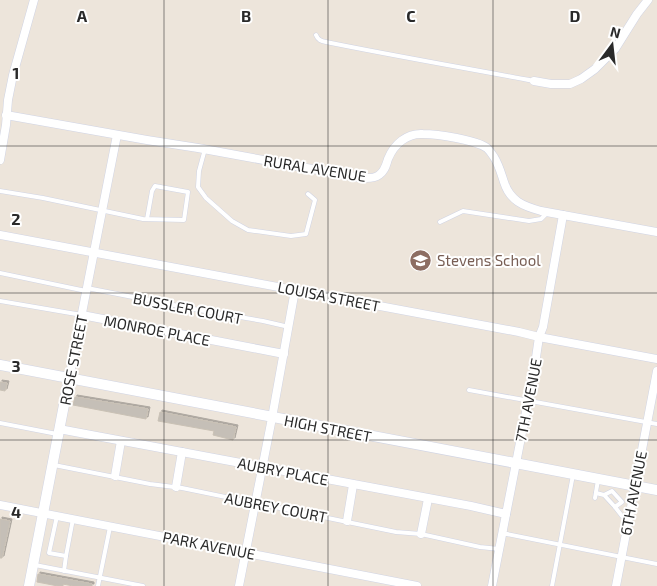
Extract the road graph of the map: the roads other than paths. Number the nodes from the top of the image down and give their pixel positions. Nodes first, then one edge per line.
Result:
1 (34, 0) edge
2 (648, 0) edge
3 (316, 35) dead end
4 (534, 81) joint
5 (6, 115) junction
6 (117, 135) junction
7 (205, 149) junction
8 (0, 160) edge
9 (0, 191) edge
10 (308, 194) dead end
11 (102, 211) junction
12 (548, 212) junction
13 (563, 215) junction
14 (147, 219) junction
15 (440, 222) dead end
16 (657, 232) edge
17 (0, 235) edge
18 (94, 252) junction
19 (0, 273) edge
20 (86, 290) junction
21 (295, 290) junction
22 (0, 301) edge
23 (82, 316) junction
24 (289, 327) junction
25 (539, 337) junction
26 (284, 354) junction
27 (657, 359) edge
28 (0, 365) edge
29 (657, 371) edge
30 (69, 379) junction
31 (469, 390) dead end
32 (528, 401) junction
33 (272, 418) junction
34 (647, 423) junction
35 (657, 424) edge
36 (0, 425) edge
37 (59, 431) junction
38 (121, 441) junction
39 (182, 452) junction
40 (516, 463) junction
41 (52, 465) junction
42 (262, 467) junction
43 (573, 475) junction
44 (115, 476) junction
45 (598, 479) junction
46 (618, 483) junction
47 (353, 484) junction
48 (634, 486) junction
49 (176, 487) junction
50 (657, 490) edge
51 (614, 494) junction
52 (604, 495) junction
53 (428, 498) junction
54 (622, 502) junction
55 (631, 503) junction
56 (255, 504) junction
57 (0, 505) edge
58 (615, 507) junction
59 (43, 513) junction
60 (506, 514) junction
61 (56, 516) junction
62 (629, 516) junction
63 (73, 519) junction
64 (347, 519) junction
65 (110, 526) junction
66 (40, 527) junction
67 (54, 529) junction
68 (502, 533) junction
69 (421, 534) junction
70 (37, 542) junction
71 (51, 544) junction
72 (560, 545) junction
73 (499, 549) junction
74 (245, 552) junction
75 (66, 556) junction
76 (621, 557) junction
77 (33, 564) junction
78 (657, 564) edge
79 (64, 570) junction
80 (99, 578) junction
81 (29, 586) edge
82 (98, 586) edge
83 (143, 586) edge
84 (239, 586) edge
85 (417, 586) edge
86 (492, 586) edge
87 (552, 586) edge
88 (616, 586) edge

1 - 5 street
2 - 4 street
3 - 4 lane
5 - 6 street, RURAL AVENUE
5 - 8 street
6 - 7 street, RURAL AVENUE
6 - 11 street, ROSE STREET
7 - 10 lane
7 - 12 street, RURAL AVENUE
9 - 11 lane
11 - 14 lane
11 - 18 street, ROSE STREET
12 - 13 street, RURAL AVENUE
12 - 15 lane
13 - 16 street, RURAL AVENUE
13 - 25 street, 7TH AVENUE
14 - 14 lane
17 - 18 street, LOUISA STREET
18 - 20 street, ROSE STREET
18 - 21 street, LOUISA STREET
19 - 20 lane, BUSSLER COURT
20 - 23 street, ROSE STREET
20 - 24 lane, BUSSLER COURT
21 - 24 street
21 - 25 street, LOUISA STREET
22 - 23 lane, MONROE PLACE
23 - 26 street, MONROE PLACE
23 - 30 street, ROSE STREET
24 - 26 street
25 - 27 street, LOUISA STREET
25 - 32 street, 7TH AVENUE
26 - 33 street
28 - 30 main road, HIGH STREET
29 - 34 street, 6TH AVENUE
30 - 33 main road, HIGH STREET
30 - 37 main road, ROSE STREET
31 - 32 lane
32 - 34 lane
32 - 40 street, 7TH AVENUE
33 - 40 main road, HIGH STREET
33 - 42 street
34 - 35 lane
34 - 48 street, 6TH AVENUE
36 - 37 lane, AUBRY PLACE
37 - 38 street, AUBRY PLACE
37 - 41 main road, ROSE STREET
38 - 39 street, AUBRY PLACE
38 - 44 street
39 - 42 street, AUBRY PLACE
39 - 49 street
40 - 43 main road, HIGH STREET
40 - 60 street, 7TH AVENUE
41 - 44 lane, AUBREY COURT
41 - 59 main road, ROSE STREET
42 - 47 street, AUBRY PLACE
42 - 56 street
43 - 45 main road, HIGH STREET
43 - 72 lane
44 - 49 lane, AUBREY COURT
45 - 46 main road, HIGH STREET
45 - 52 lane
46 - 48 main road, HIGH STREET
46 - 51 lane
47 - 53 street, AUBRY PLACE
47 - 64 street
48 - 50 main road, HIGH STREET
48 - 55 street, 6TH AVENUE
49 - 56 lane, AUBREY COURT
51 - 52 lane
51 - 54 lane
52 - 58 lane
53 - 60 street, AUBRY PLACE
53 - 69 street
54 - 55 lane
54 - 58 lane
55 - 62 street, 6TH AVENUE
56 - 64 lane, AUBREY COURT
56 - 74 street
57 - 59 street, PARK AVENUE
58 - 62 lane
59 - 61 street, PARK AVENUE
59 - 66 main road, ROSE STREET
60 - 68 street, 7TH AVENUE
61 - 63 street, PARK AVENUE
61 - 67 lane
62 - 76 street, 6TH AVENUE
63 - 65 street, PARK AVENUE
63 - 75 lane
64 - 69 lane, AUBREY COURT
65 - 74 street, PARK AVENUE
65 - 80 lane
66 - 67 lane
66 - 70 main road, ROSE STREET
67 - 71 lane
68 - 72 lane
68 - 73 street, 7TH AVENUE
69 - 73 lane, AUBREY COURT
70 - 71 lane
70 - 77 main road, ROSE STREET
71 - 75 lane
72 - 76 lane
72 - 87 lane
73 - 86 street, 7TH AVENUE
74 - 84 street
74 - 85 street, PARK AVENUE
75 - 79 lane
76 - 78 lane
76 - 88 street, 6TH AVENUE
77 - 79 lane
77 - 81 main road, ROSE STREET
79 - 80 lane
80 - 82 lane
80 - 83 lane

